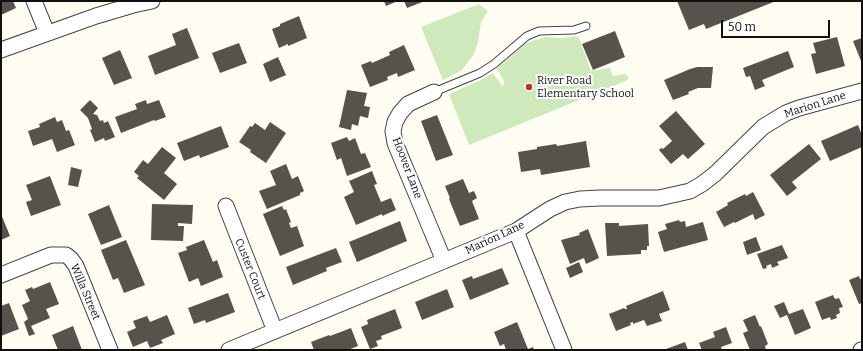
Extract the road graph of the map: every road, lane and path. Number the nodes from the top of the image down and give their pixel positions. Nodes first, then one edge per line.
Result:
1 (34, 1) edge
2 (152, 1) edge
3 (586, 26) dead end
4 (47, 33) junction
5 (1, 50) edge
6 (862, 91) edge
7 (434, 92) joint
8 (226, 206) dead end
9 (516, 231) junction
10 (444, 261) junction
11 (1, 275) edge
12 (275, 331) junction
13 (110, 350) edge
14 (228, 350) edge
15 (564, 350) edge

1 - 4 street
2 - 4 street
3 - 7 lane
4 - 5 street
6 - 9 street, Marion Lane
7 - 10 street, Hoover Lane
8 - 12 street, Custer Court
9 - 10 street, Marion Lane
9 - 15 street
10 - 12 street, Marion Lane
11 - 13 street, Willa Street
12 - 14 street, Marion Lane

